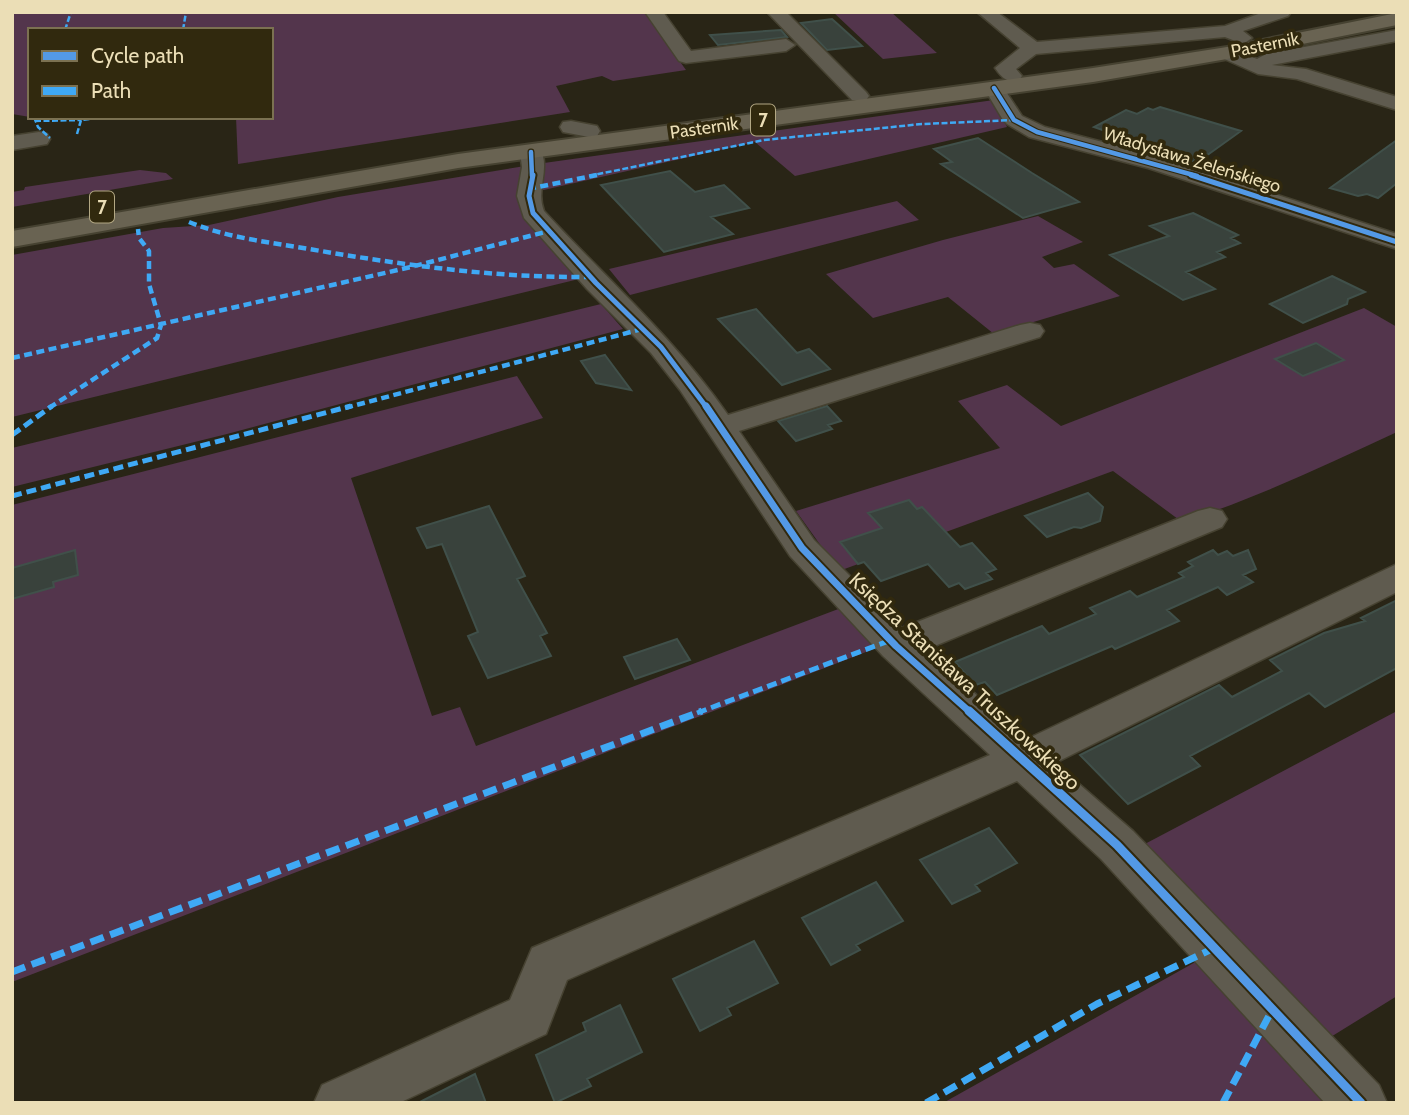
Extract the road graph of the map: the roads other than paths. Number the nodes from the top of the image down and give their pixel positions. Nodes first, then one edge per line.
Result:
1 (654, 12) edge
2 (776, 12) edge
3 (986, 12) edge
4 (1282, 12) edge
5 (1367, 12) edge
6 (1397, 19) edge
7 (1338, 31) junction
8 (1397, 35) edge
9 (1232, 41) junction
10 (1359, 43) junction
11 (786, 45) dead end
12 (1032, 48) junction
13 (1278, 59) junction
14 (1251, 62) junction
15 (1299, 73) junction
16 (1003, 82) junction
17 (859, 96) junction
18 (1397, 104) edge
19 (39, 139) dead end
20 (12, 143) edge
21 (531, 152) junction
22 (12, 223) edge
23 (12, 239) edge
24 (1397, 242) edge
25 (1030, 331) dead end
26 (721, 427) junction
27 (1210, 519) dead end
28 (1397, 577) edge
29 (896, 646) junction
30 (1022, 760) junction
31 (340, 1103) edge
32 (1361, 1103) edge

1 - 11 street
2 - 17 street
3 - 12 street
4 - 9 street
5 - 9 main road, Pasternik / 7
6 - 7 main road, Pasternik / 7
7 - 9 main road, Pasternik / 7
7 - 10 street
8 - 10 street
9 - 12 street
9 - 14 street
9 - 16 main road, Pasternik / 7
10 - 13 street
12 - 16 street
13 - 14 street
13 - 15 street
14 - 15 street
15 - 18 street
16 - 17 main road, Pasternik / 7
16 - 21 main road, Pasternik / 7
16 - 24 street, Władysława Żeleńskiego
17 - 22 main road, Pasternik / 7
19 - 20 street
21 - 23 main road, Pasternik / 7
21 - 26 street, Księdza Stanisława Truszkowskiego
25 - 26 street
26 - 29 street, Księdza Stanisława Truszkowskiego
27 - 29 street
28 - 30 street
29 - 30 street, Księdza Stanisława Truszkowskiego
30 - 31 street
30 - 32 street, Księdza Stanisława Truszkowskiego

